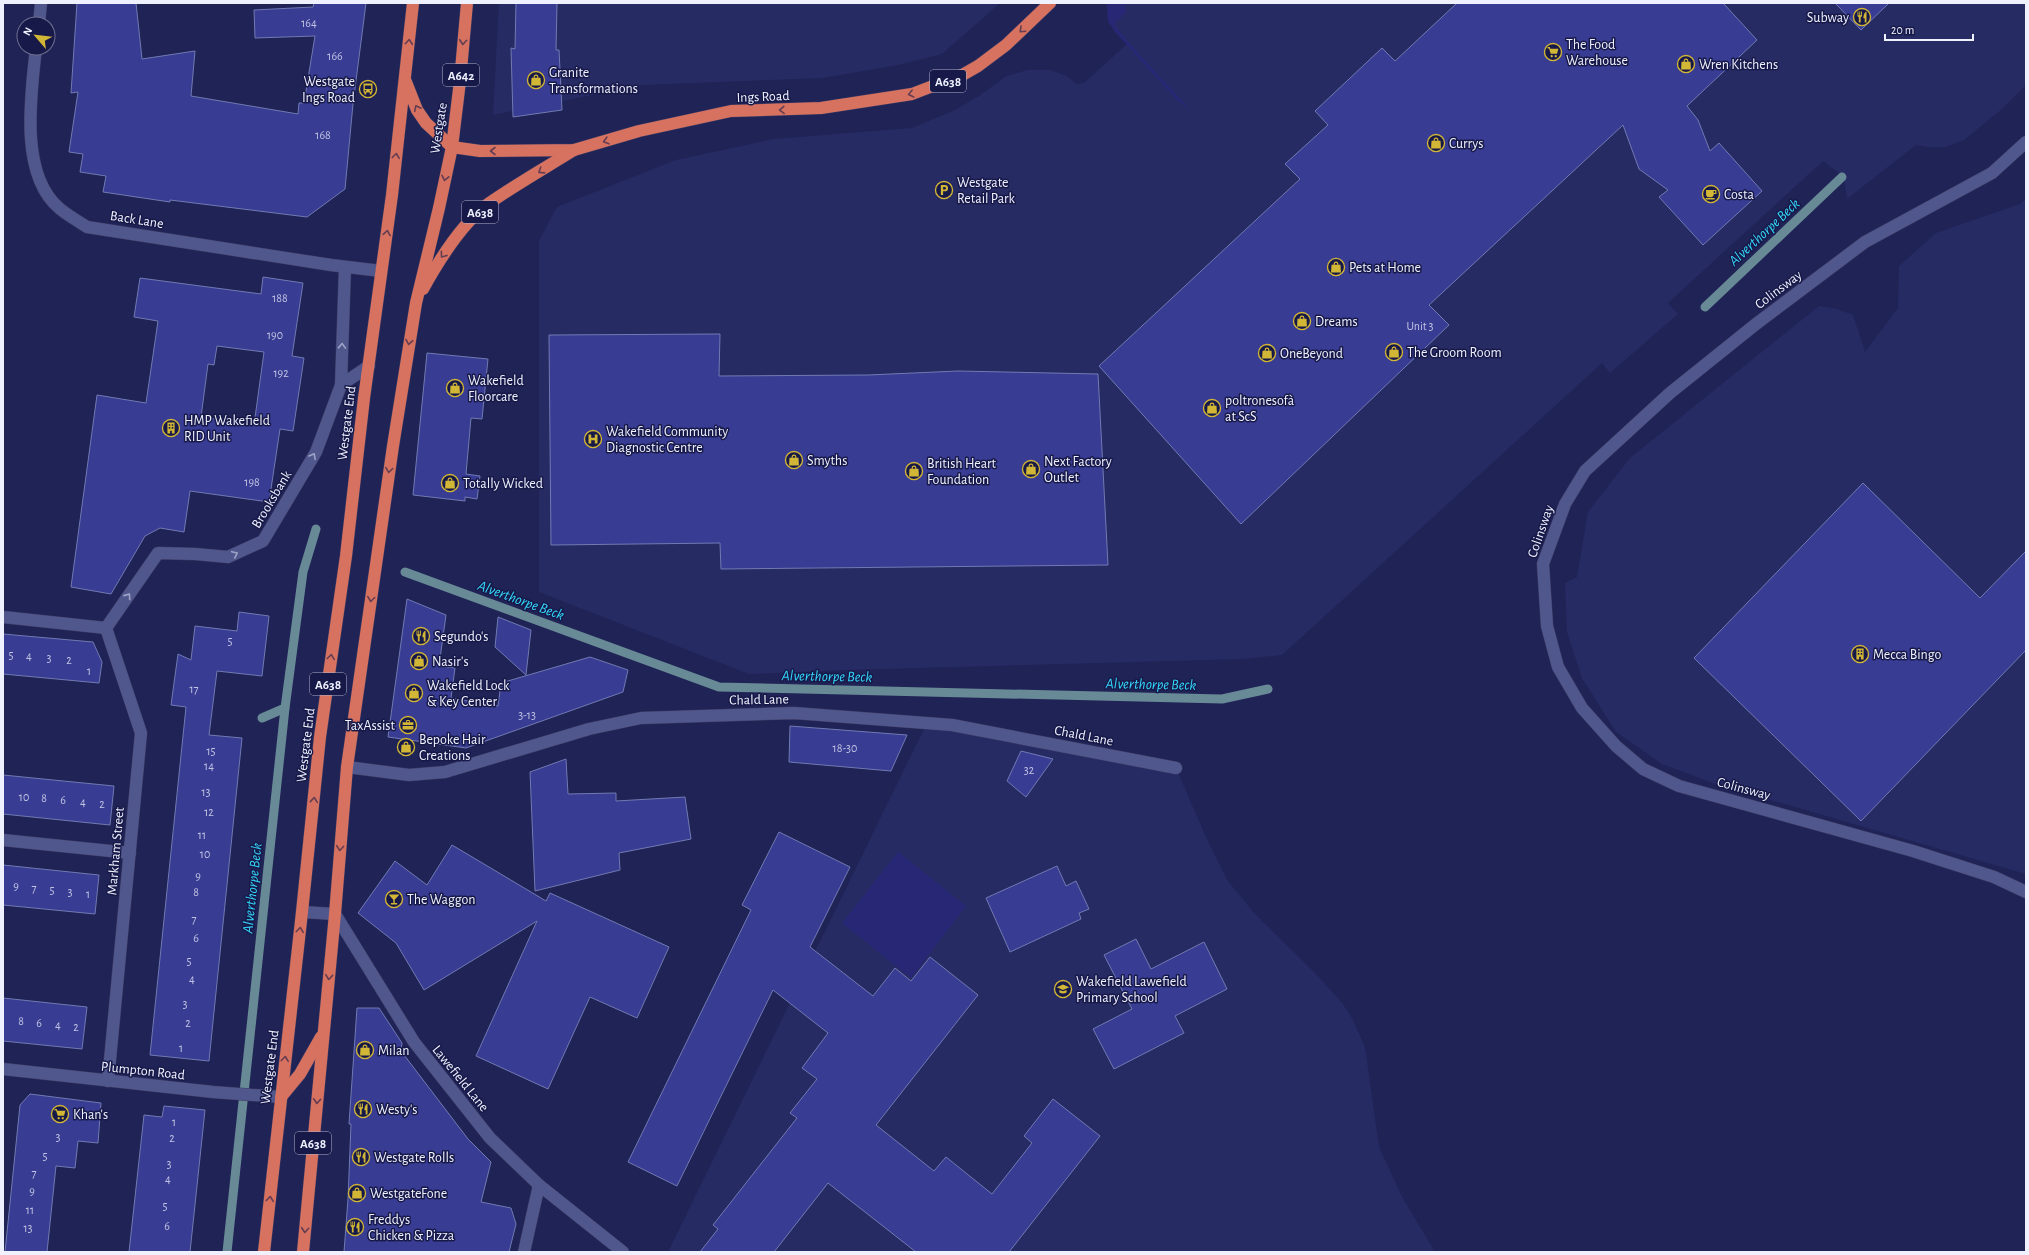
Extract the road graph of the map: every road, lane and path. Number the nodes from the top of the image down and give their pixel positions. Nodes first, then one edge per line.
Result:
1 (41, 3) edge
2 (413, 3) edge
3 (467, 3) edge
4 (1050, 3) edge
5 (40, 16) edge
6 (35, 56) edge
7 (406, 80) junction
8 (2026, 142) edge
9 (452, 147) junction
10 (574, 150) junction
11 (345, 267) junction
12 (381, 271) junction
13 (416, 303) junction
14 (368, 366) junction
15 (341, 385) junction
16 (3, 617) edge
17 (106, 628) junction
18 (347, 767) junction
19 (1176, 768) dead end
20 (3, 840) edge
21 (130, 853) junction
22 (2026, 892) edge
23 (302, 912) junction
24 (335, 914) junction
25 (323, 1034) junction
26 (3, 1070) edge
27 (108, 1081) junction
28 (276, 1097) junction
29 (539, 1185) junction
30 (264, 1252) edge
31 (303, 1252) edge
32 (524, 1252) edge
33 (623, 1252) edge

1 - 5 street
7 -> 2 highway, A638
3 -> 9 highway, Westgate / A642
4 -> 10 highway, Ings Road / A638
6 - 11 street, Back Lane
9 -> 7 highway, A638
12 -> 7 highway, Westgate End / A638
8 - 22 street, Colinsway
10 -> 9 highway, Ings Road / A638
9 -> 13 highway, Westgate / A642
10 -> 13 highway, A638
11 - 12 street, Back Lane
15 -> 11 street, Westgate End
12 - 14 highway, Westgate End / A638
13 -> 18 highway, A638
14 - 15 street
23 -> 14 highway, Westgate End / A638
17 -> 15 street, Brooksbank
16 - 17 street
17 - 21 street, Markham Street
18 - 19 street, Chald Lane
18 -> 24 highway, A638
20 - 21 street
21 - 27 street, Markham Street
23 - 24 street
28 -> 23 highway, Westgate End / A638
24 -> 25 highway, A638
24 - 29 street, Lawefield Lane
25 - 28 highway, A638
25 -> 31 highway, A638
26 - 27 street, Plumpton Road
27 - 28 street, Plumpton Road
30 -> 28 highway, Westgate End / A638
29 - 32 street
29 - 33 street, Lawefield Lane

